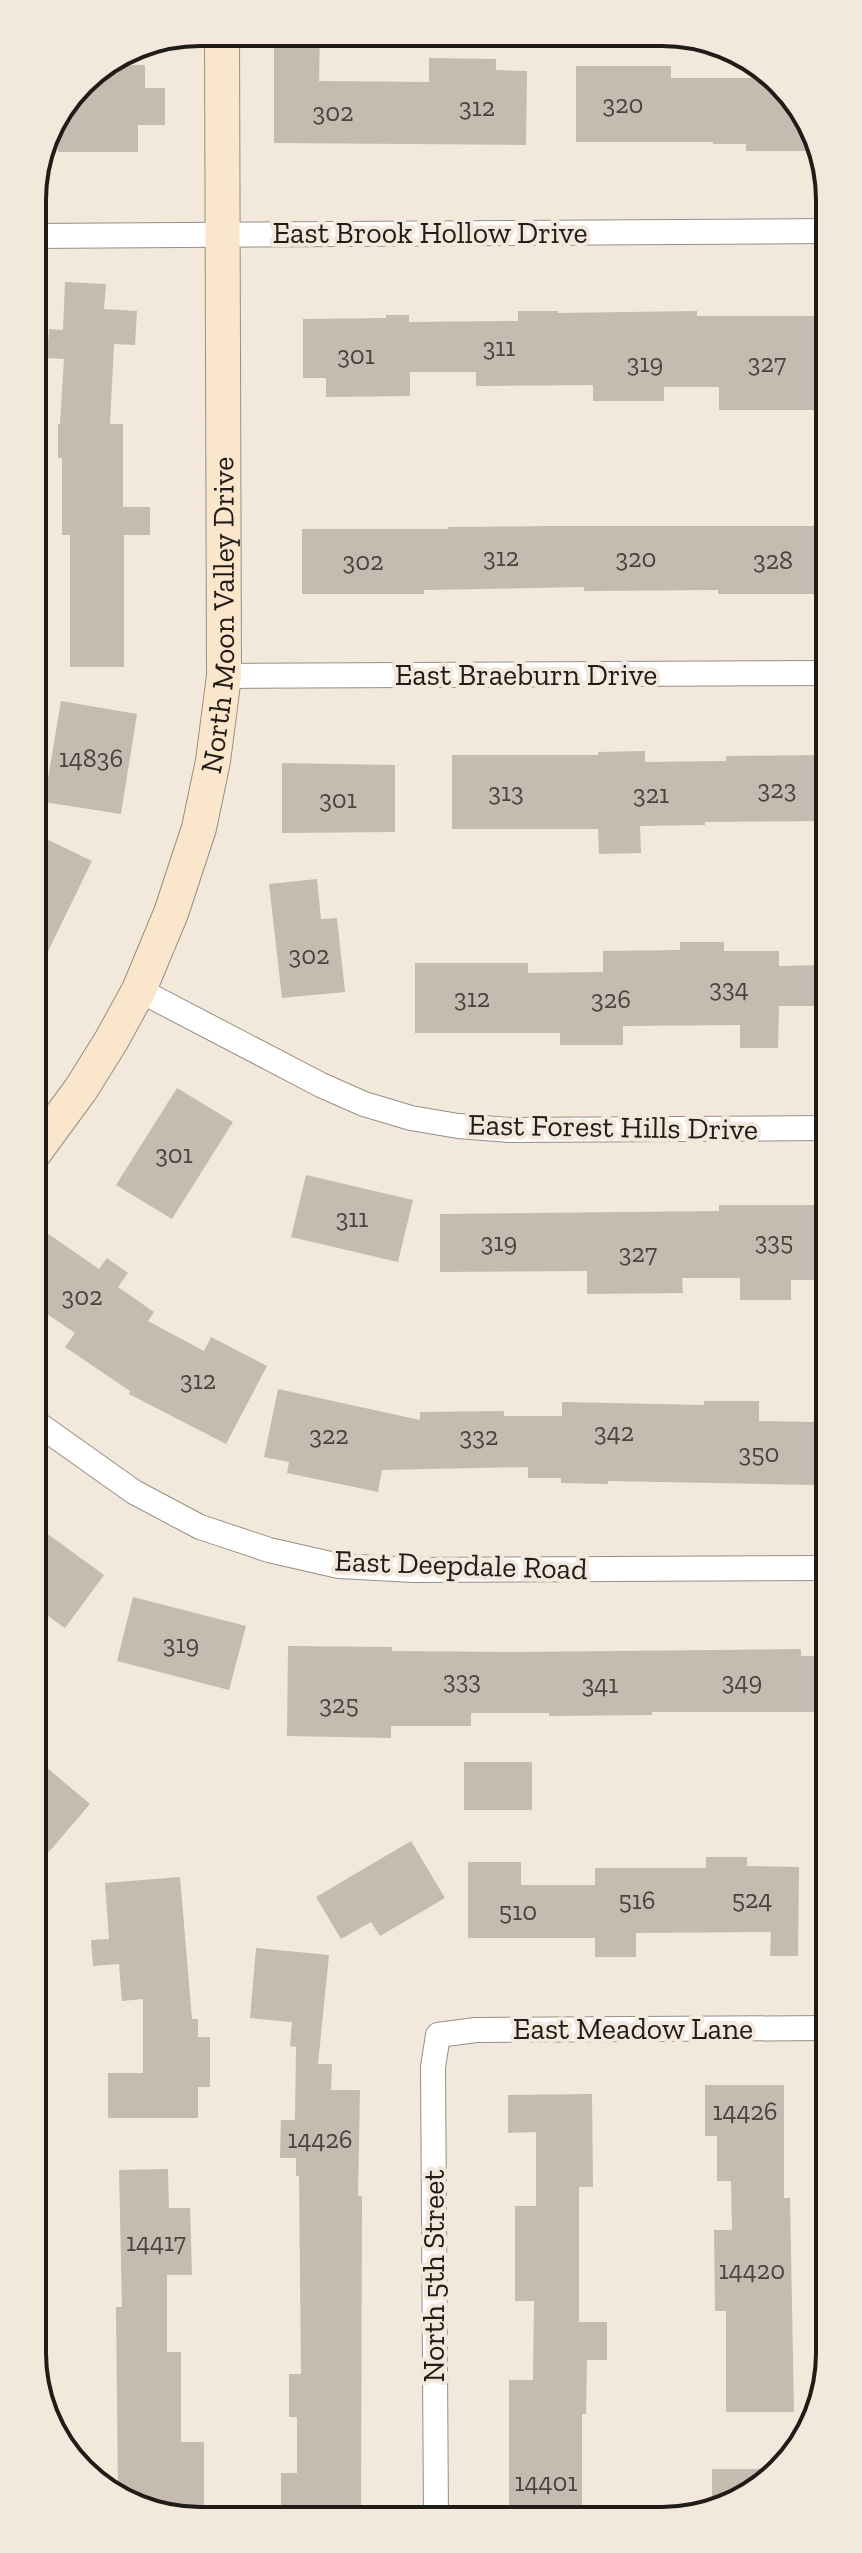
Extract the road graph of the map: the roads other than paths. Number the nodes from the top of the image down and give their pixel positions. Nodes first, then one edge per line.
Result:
1 (222, 46) edge
2 (816, 231) edge
3 (224, 235) junction
4 (46, 236) edge
5 (816, 673) edge
6 (224, 676) junction
7 (139, 990) junction
8 (816, 1128) edge
9 (46, 1137) edge
10 (46, 1430) edge
11 (816, 1568) edge
12 (816, 2028) edge
13 (438, 2035) joint
14 (436, 2507) edge

1 - 3 street, North Moon Valley Drive
2 - 3 street, East Brook Hollow Drive
3 - 4 street, East Brook Hollow Drive
3 - 6 street, North Moon Valley Drive
5 - 6 street, East Braeburn Drive
6 - 7 street, North Moon Valley Drive
7 - 8 street, East Forest Hills Drive
7 - 9 street, North Moon Valley Drive
10 - 11 street, East Deepdale Road
12 - 13 street, East Meadow Lane
13 - 14 street, North 5th Street

